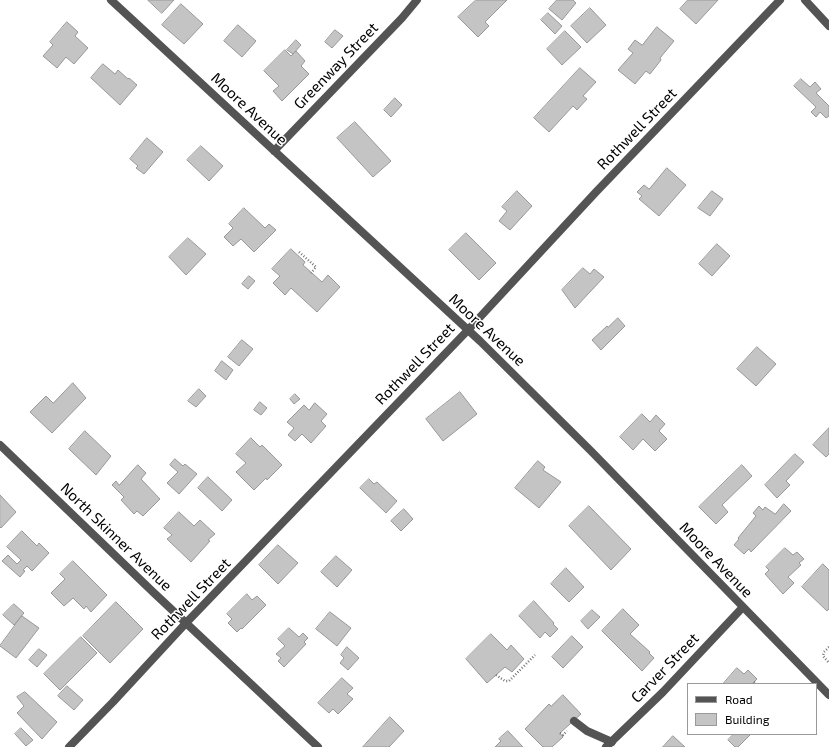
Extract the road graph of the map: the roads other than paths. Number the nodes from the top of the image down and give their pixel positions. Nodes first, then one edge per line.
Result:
1 (111, 0) edge
2 (417, 0) edge
3 (780, 0) edge
4 (804, 0) edge
5 (829, 26) edge
6 (274, 151) junction
7 (468, 330) junction
8 (0, 445) edge
9 (743, 607) junction
10 (186, 623) junction
11 (829, 695) edge
12 (574, 720) dead end
13 (609, 744) edge
14 (69, 747) edge
15 (318, 747) edge

1 - 6 street, Moore Avenue
2 - 6 street, Greenway Street
3 - 7 street, Rothwell Street
4 - 5 street
6 - 7 street, Moore Avenue
7 - 9 street, Moore Avenue
7 - 10 street, Rothwell Street
8 - 10 street, North Skinner Avenue
9 - 11 street, Moore Avenue
9 - 13 street, Carver Street
10 - 14 street, Rothwell Street
10 - 15 street, North Skinner Avenue
12 - 13 street

